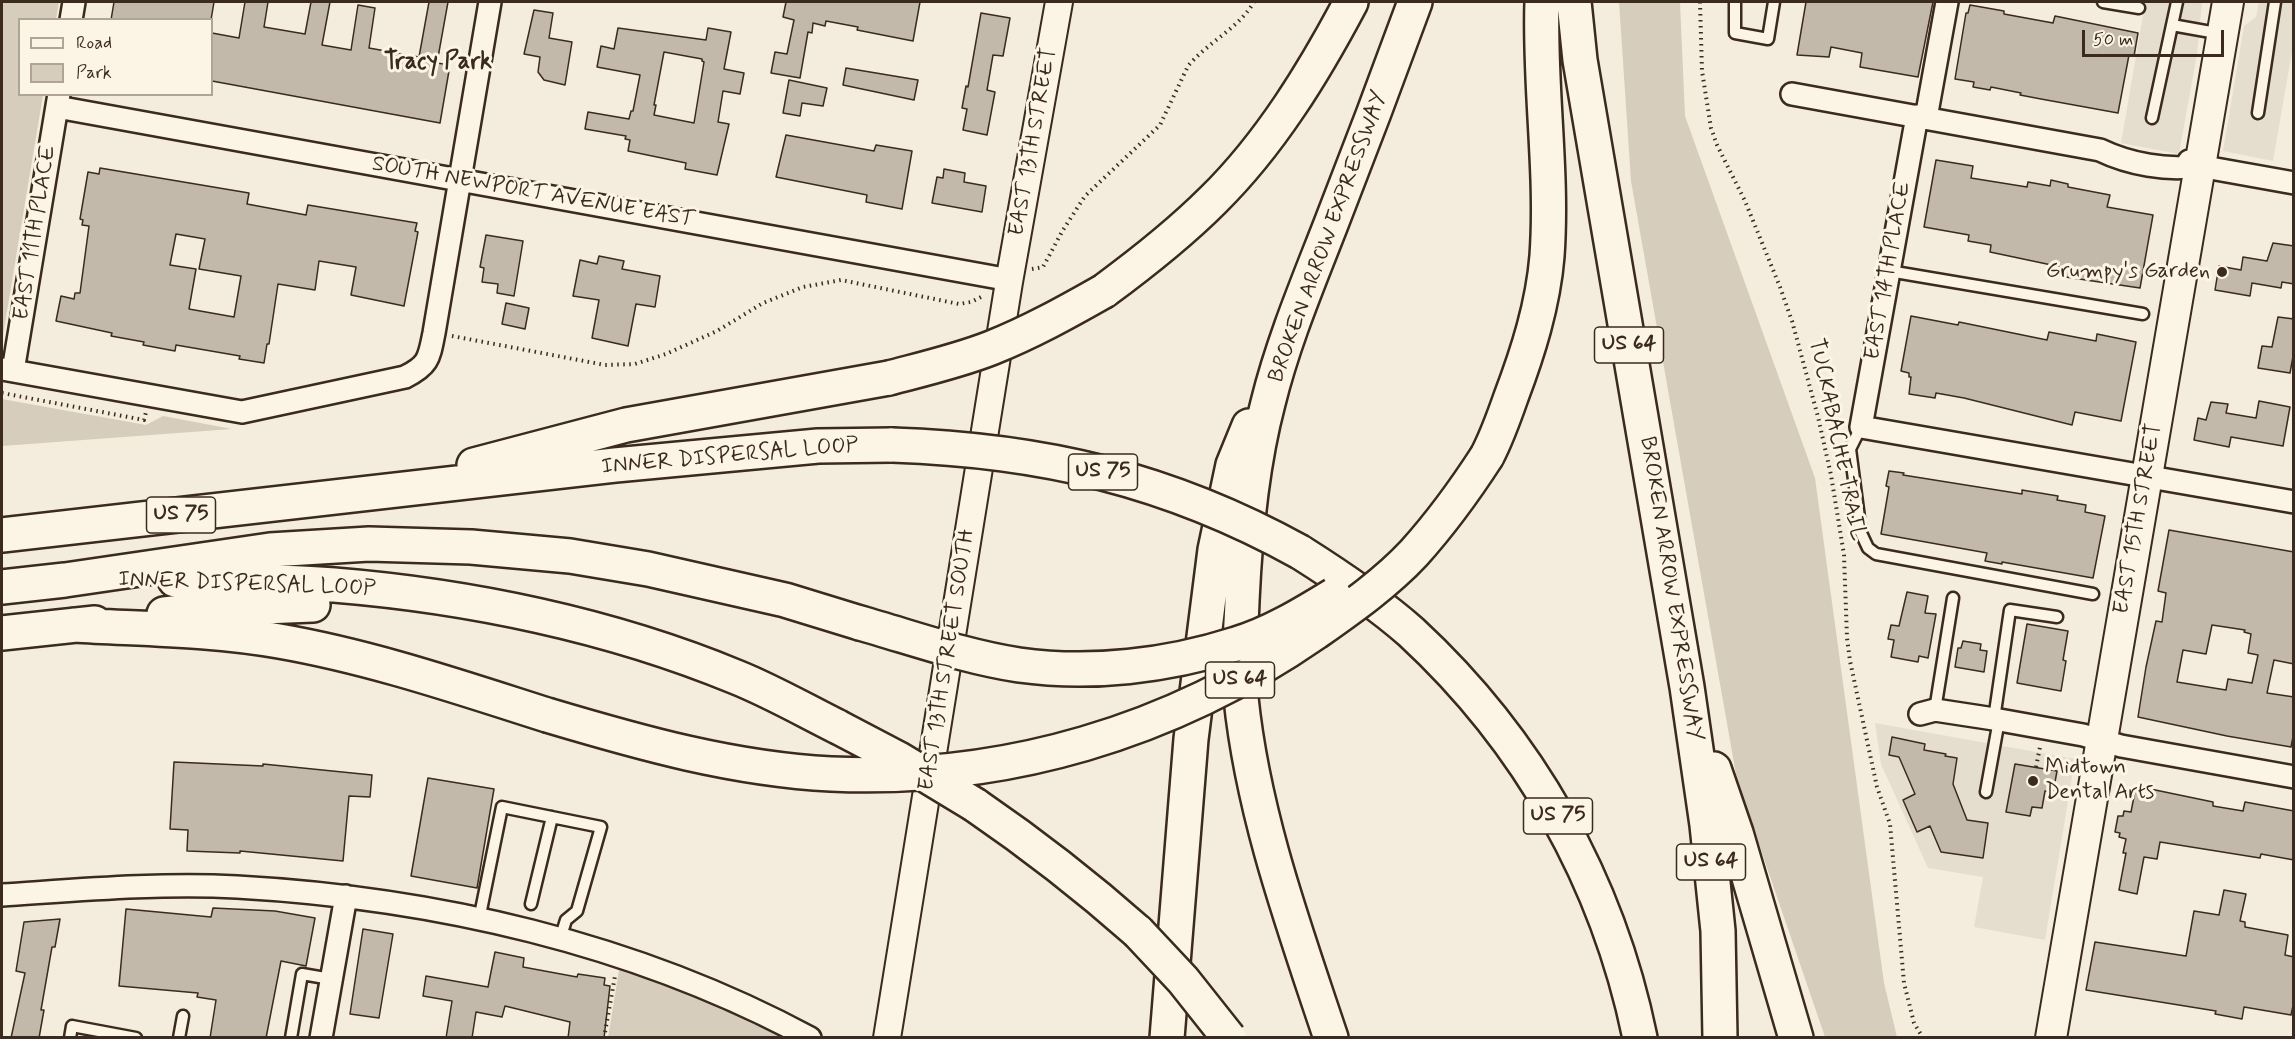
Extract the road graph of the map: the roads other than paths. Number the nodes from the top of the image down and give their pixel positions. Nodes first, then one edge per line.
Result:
1 (74, 2) edge
2 (490, 2) edge
3 (1059, 2) edge
4 (1350, 2) edge
5 (1415, 2) edge
6 (1542, 2) edge
7 (1574, 2) edge
8 (1735, 2) edge
9 (1774, 2) edge
10 (1947, 2) edge
11 (2103, 2) edge
12 (2177, 2) edge
13 (2228, 2) edge
14 (2275, 2) edge
15 (2139, 8) dead end
16 (71, 18) edge
17 (2172, 25) junction
18 (2223, 34) junction
19 (1792, 94) dead end
20 (58, 101) edge
21 (2258, 113) dead end
22 (1921, 117) junction
23 (2152, 118) dead end
24 (2199, 166) junction
25 (460, 180) junction
26 (2294, 183) edge
27 (1889, 271) junction
28 (1010, 281) junction
29 (2144, 314) dead end
30 (1295, 316) junction
31 (7, 370) edge
32 (1861, 426) junction
33 (1481, 453) junction
34 (2147, 475) junction
35 (360, 495) junction
36 (2294, 502) edge
37 (2, 535) edge
38 (65, 580) junction
39 (2, 586) edge
40 (2093, 594) dead end
41 (1953, 598) dead end
42 (480, 606) junction
43 (2057, 617) dead end
44 (74, 625) junction
45 (2, 633) edge
46 (1687, 687) junction
47 (1927, 712) joint
48 (1996, 719) junction
49 (2101, 740) junction
50 (2294, 777) edge
51 (1986, 792) dead end
52 (552, 817) junction
53 (2, 895) edge
54 (346, 896) junction
55 (531, 904) dead end
56 (479, 920) junction
57 (560, 939) junction
58 (331, 979) junction
59 (183, 1016) dead end
60 (70, 1038) edge
61 (136, 1038) edge
62 (179, 1038) edge
63 (291, 1038) edge
64 (321, 1038) edge
65 (810, 1038) edge
66 (887, 1038) edge
67 (1167, 1038) edge
68 (1229, 1038) edge
69 (1331, 1038) edge
70 (1640, 1038) edge
71 (1720, 1038) edge
72 (1796, 1038) edge
73 (2051, 1038) edge

1 - 16 street
2 - 25 street
3 - 28 street, EAST 13TH STREET
4 - 35 highway, bridge
5 - 30 highway, BROKEN ARROW EXPRESSWAY / US 64
6 - 33 highway
7 - 46 highway, BROKEN ARROW EXPRESSWAY / US 64
8 - 9 lane
10 - 22 street, EAST 14TH PLACE
11 - 15 lane
12 - 17 lane
13 - 18 main road, EAST 15TH STREET
14 - 21 lane
17 - 18 lane
17 - 23 lane
18 - 24 main road, EAST 15TH STREET
19 - 22 street
20 - 25 street, SOUTH NEWPORT AVENUE EAST
20 - 31 street, EAST 11TH PLACE
22 - 24 street
22 - 27 street, EAST 14TH PLACE
24 - 26 street
24 - 34 main road, EAST 15TH STREET
25 - 28 street, SOUTH NEWPORT AVENUE EAST
25 - 31 street
27 - 29 lane
27 - 32 street, EAST 14TH PLACE
28 - 66 street, EAST 13TH STREET SOUTH
30 - 67 highway
30 - 69 highway, BROKEN ARROW EXPRESSWAY / US 64
32 - 34 street
32 - 40 lane
33 - 38 highway, bridge
33 - 44 highway, bridge
34 - 36 street
34 - 49 main road, EAST 15TH STREET
35 - 37 highway, US 75
35 - 70 highway, INNER DISPERSAL LOOP / US 75, bridge
38 - 39 highway
38 - 42 highway, INNER DISPERSAL LOOP
41 - 47 lane
42 - 44 highway
42 - 68 highway, INNER DISPERSAL LOOP, bridge
43 - 48 lane
44 - 45 highway
46 - 71 highway, BROKEN ARROW EXPRESSWAY / US 64
46 - 72 highway
47 - 48 street
48 - 49 street
48 - 51 lane
49 - 50 street
49 - 73 main road, EAST 15TH STREET
52 - 55 lane
52 - 56 lane
52 - 57 lane
53 - 54 street
54 - 56 street
54 - 58 street
56 - 57 street
57 - 65 street
58 - 63 lane
58 - 64 street
59 - 62 lane
60 - 61 lane

